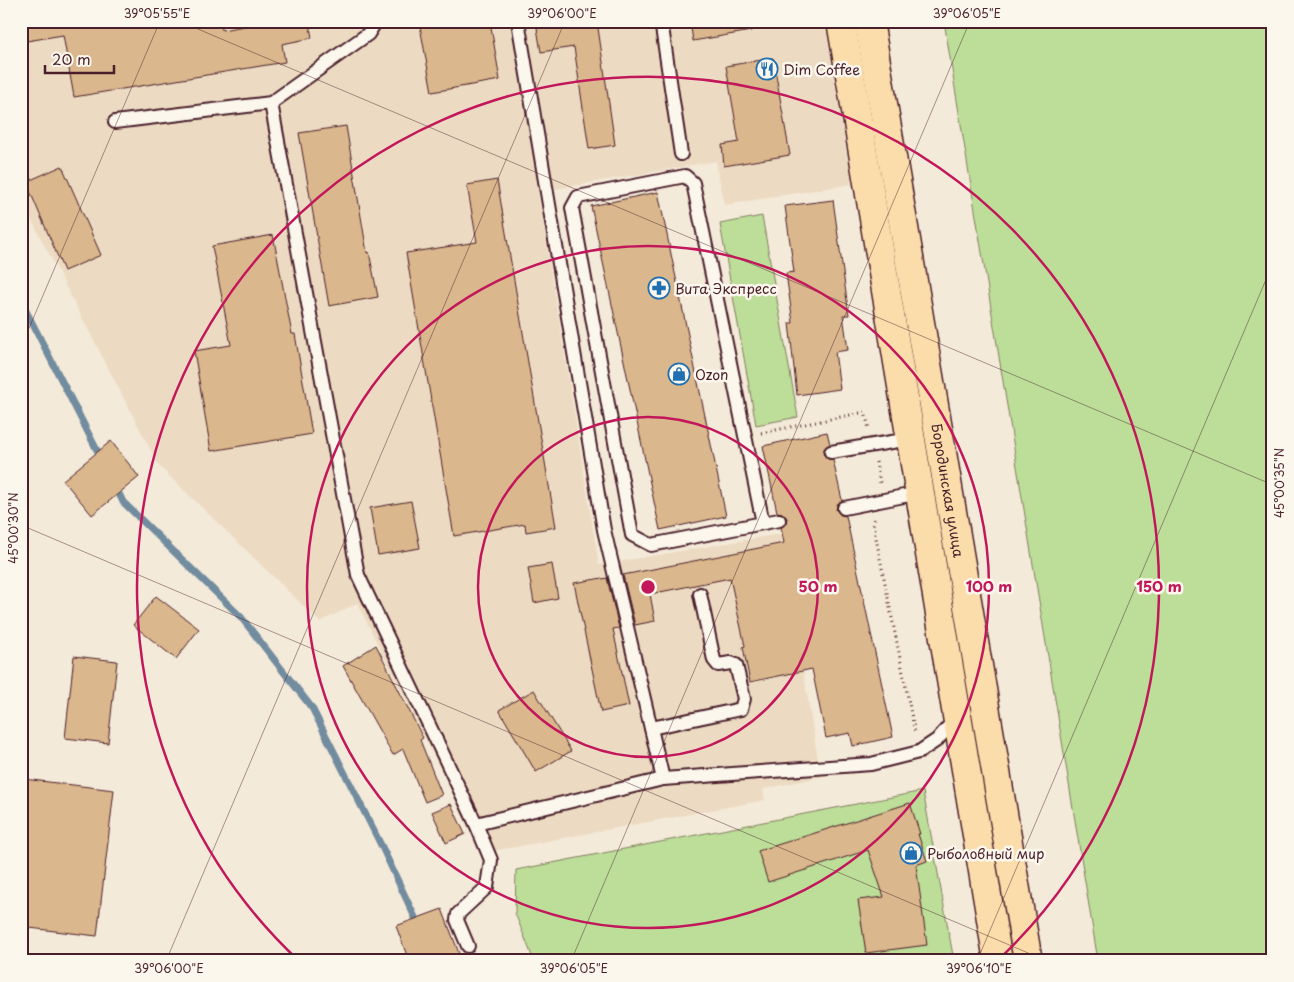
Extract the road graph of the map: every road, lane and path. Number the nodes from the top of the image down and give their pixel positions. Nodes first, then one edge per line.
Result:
1 (376, 21) edge
2 (518, 21) edge
3 (661, 21) edge
4 (841, 21) edge
5 (869, 21) edge
6 (271, 103) junction
7 (115, 122) dead end
8 (681, 154) dead end
9 (746, 436) junction
10 (910, 439) junction
11 (872, 445) junction
12 (831, 452) dead end
13 (919, 493) junction
14 (884, 500) junction
15 (844, 508) dead end
16 (779, 520) dead end
17 (763, 524) junction
18 (700, 594) dead end
19 (957, 718) junction
20 (651, 728) junction
21 (919, 752) junction
22 (663, 779) junction
23 (476, 824) junction
24 (468, 946) dead end
25 (998, 961) edge
26 (1028, 961) edge

1 - 6 lane
2 - 20 lane
3 - 8 lane
4 - 10 main road
5 - 26 main road, Бородинская улица
6 - 7 lane
6 - 23 lane
9 - 11 path
9 - 17 lane
9 - 17 lane
10 - 11 lane
10 - 13 main road
11 - 12 lane
11 - 14 path
13 - 14 lane
13 - 19 main road
14 - 15 lane
14 - 21 path
16 - 17 lane
18 - 20 lane
19 - 21 lane
19 - 25 main road
20 - 22 lane
21 - 22 lane
22 - 23 lane
23 - 24 lane

